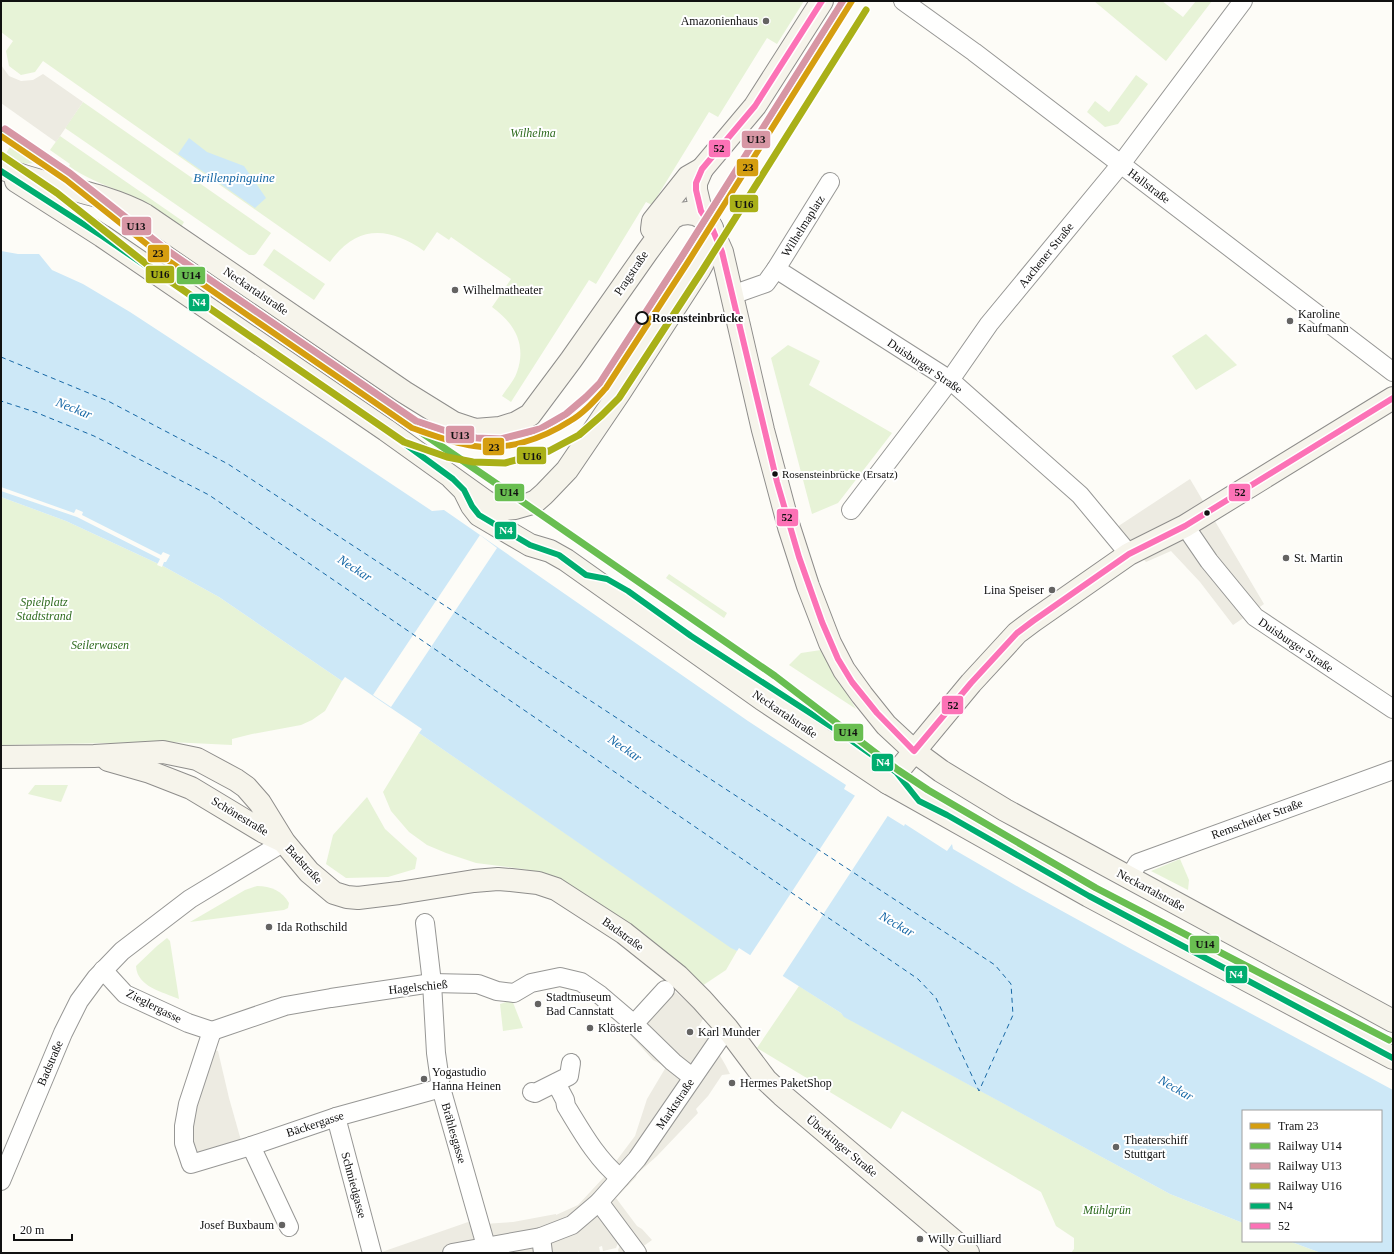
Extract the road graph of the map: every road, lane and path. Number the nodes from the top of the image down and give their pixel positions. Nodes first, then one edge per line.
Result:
1 (822, 1) edge
2 (903, 1) edge
3 (1243, 1) edge
4 (1121, 164) junction
5 (1, 168) edge
6 (702, 170) junction
7 (1, 171) edge
8 (830, 182) dead end
9 (711, 227) junction
10 (647, 252) junction
11 (776, 269) junction
12 (732, 295) junction
13 (571, 360) joint
14 (1393, 372) edge
15 (950, 380) junction
16 (1393, 398) edge
17 (453, 479) junction
18 (851, 510) dead end
19 (1185, 526) junction
20 (1129, 554) junction
21 (1393, 709) edge
22 (914, 751) junction
23 (94, 756) junction
24 (1, 757) edge
25 (1393, 770) edge
26 (892, 778) junction
27 (284, 842) junction
28 (1129, 878) junction
29 (425, 923) dead end
30 (104, 970) junction
31 (432, 983) junction
32 (665, 990) dead end
33 (1393, 1021) edge
34 (634, 1024) junction
35 (727, 1028) junction
36 (212, 1031) junction
37 (1393, 1058) edge
38 (571, 1063) dead end
39 (692, 1077) junction
40 (555, 1084) junction
41 (441, 1088) junction
42 (532, 1092) dead end
43 (336, 1117) junction
44 (251, 1146) junction
45 (620, 1178) junction
46 (1, 1182) edge
47 (599, 1202) junction
48 (289, 1227) dead end
49 (542, 1245) edge
50 (486, 1246) junction
51 (457, 1252) edge
52 (637, 1252) edge
53 (372, 1253) edge
54 (968, 1253) edge

1 - 6 main road, Pragstraße
2 - 4 street, Hallstraße
3 - 4 street, Aachener Straße
4 - 14 street, Hallstraße
4 - 15 street, Aachener Straße
5 - 13 main road, Neckartalstraße
6 - 9 main road, Pragstraße
6 - 10 main road, Pragstraße
7 - 17 main road, Neckartalstraße
8 - 11 street, Wilhelmaplatz
9 - 10 main road
9 - 12 main road, Pragstraße
9 - 17 main road, Neckartalstraße
10 - 13 main road, Pragstraße
11 - 12 street
11 - 15 street, Duisburger Straße
12 - 22 main road, Neckartalstraße
15 - 18 street, Aachener Straße
15 - 20 street, Duisburger Straße
16 - 19 main road
17 - 26 main road, Neckartalstraße
19 - 20 main road
19 - 21 street, Duisburger Straße
20 - 22 main road
22 - 26 main road
22 - 28 main road, Neckartalstraße
23 - 24 main road, Schönestraße
23 - 27 main road, Schönestraße
23 - 27 main road, Schönestraße
25 - 28 street, Remscheider Straße
26 - 37 main road, Neckartalstraße
27 - 30 street, Badstraße
27 - 35 main road, Badstraße
28 - 33 main road, Neckartalstraße
29 - 31 street, Brählesgasse
30 - 36 street, Zieglergasse
30 - 46 street, Badstraße
31 - 34 street, Hagelschieß
31 - 36 street, Hagelschieß
31 - 41 street, Brählesgasse
32 - 34 street
34 - 39 street, Hagelschieß
35 - 39 street, Marktstraße
35 - 54 main road, Überkinger Straße
36 - 44 street, Bäckergasse
38 - 40 street
39 - 45 street, Marktstraße
40 - 42 street
40 - 45 street
41 - 43 street, Bäckergasse
41 - 50 street, Brählesgasse
43 - 44 street, Bäckergasse
43 - 53 street, Schmiedgasse
44 - 48 street
45 - 47 street, Marktstraße
47 - 49 street, Marktstraße
47 - 52 street
49 - 50 street, Marktstraße
50 - 51 street, Marktstraße

